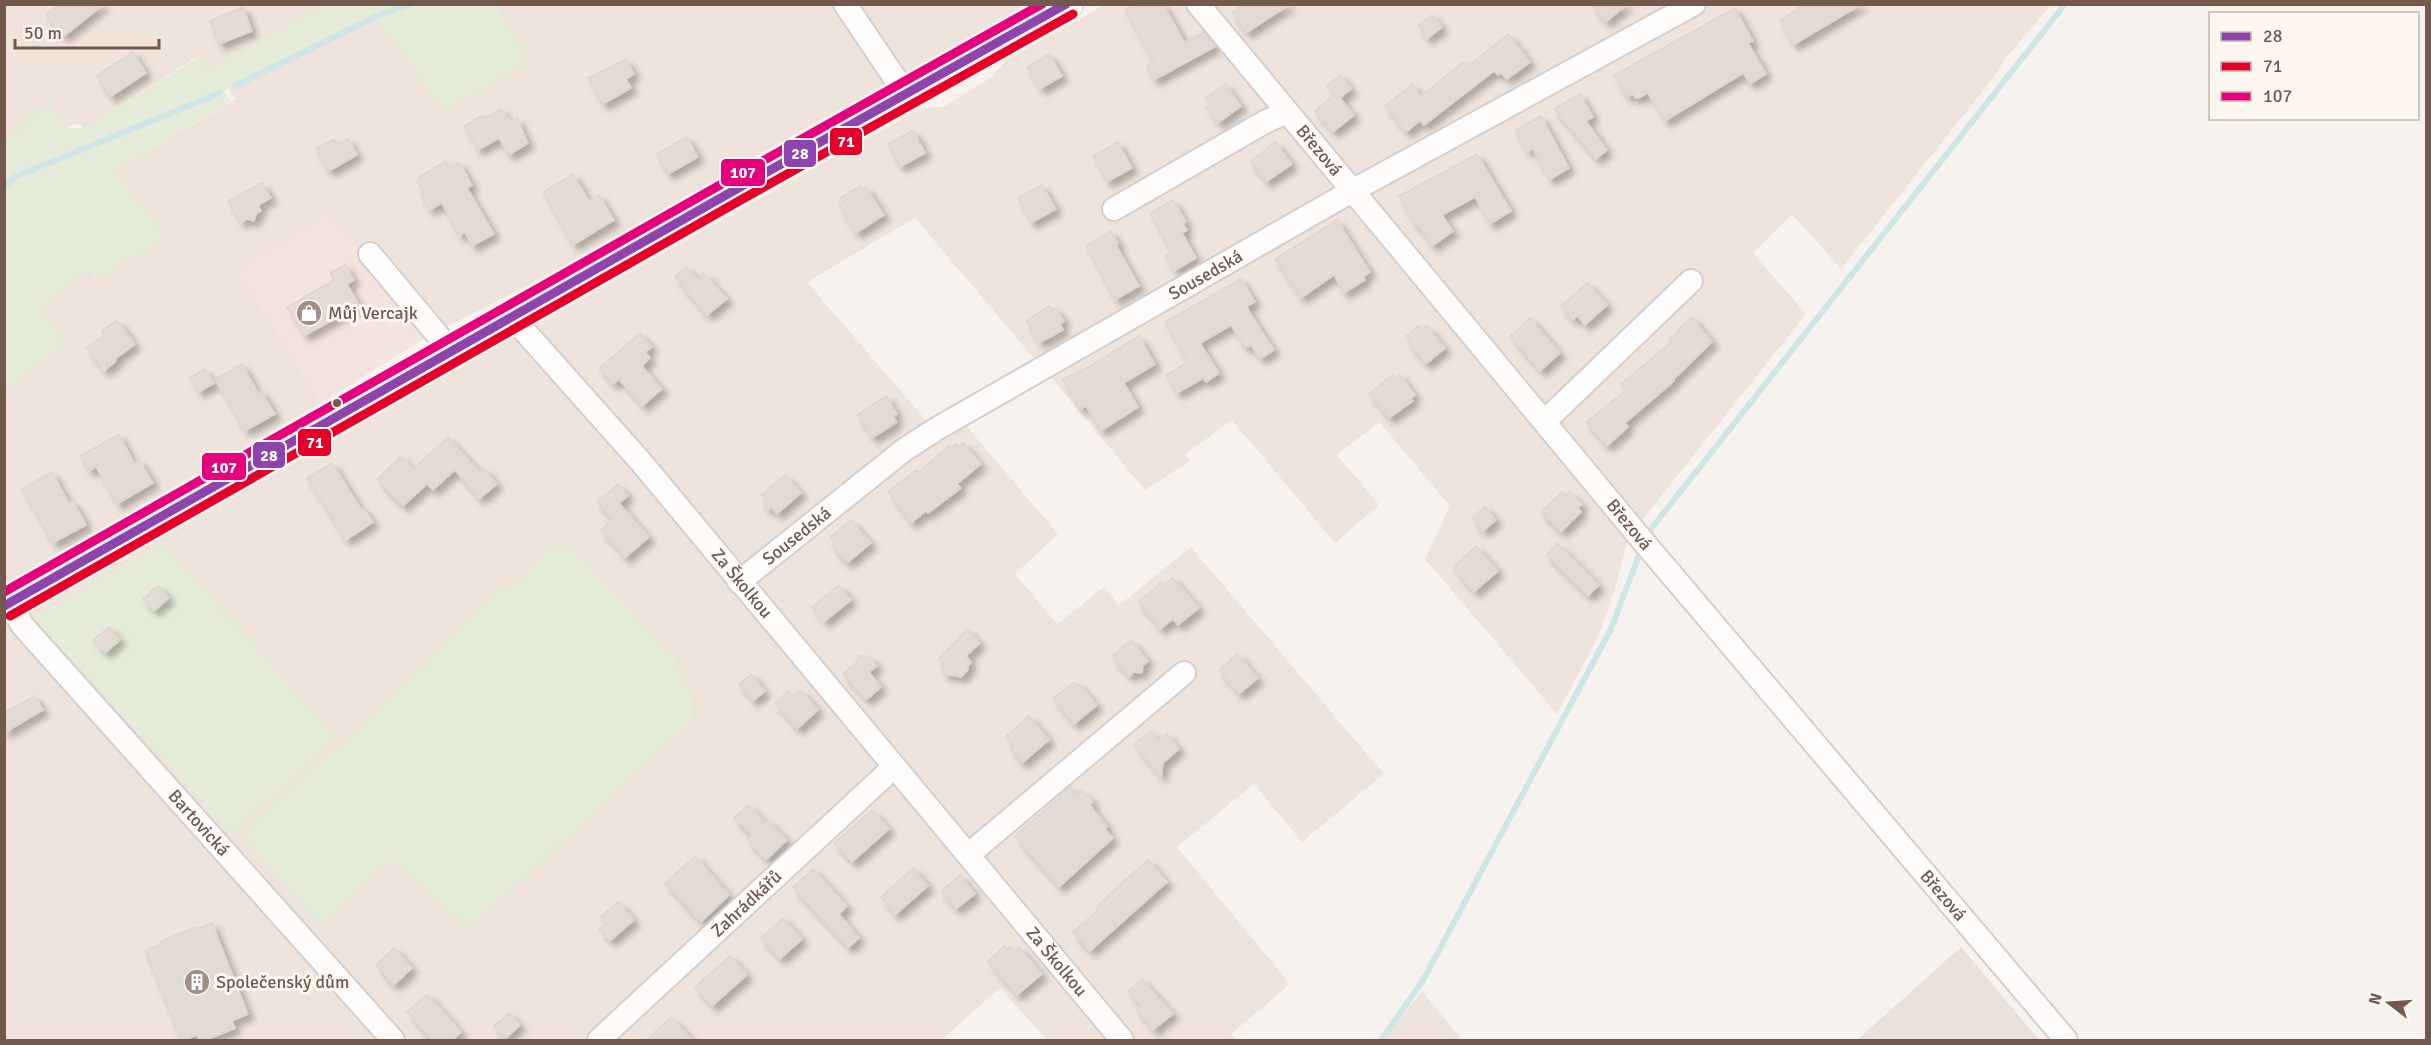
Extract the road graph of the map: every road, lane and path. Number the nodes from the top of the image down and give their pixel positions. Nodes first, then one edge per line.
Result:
1 (845, 4) edge
2 (1067, 4) edge
3 (1198, 4) edge
4 (1694, 4) edge
5 (907, 96) junction
6 (1286, 112) junction
7 (1352, 191) junction
8 (1114, 209) dead end
9 (370, 254) dead end
10 (1691, 281) dead end
11 (512, 317) junction
12 (451, 351) junction
13 (1545, 421) junction
14 (739, 582) junction
15 (7, 604) edge
16 (1184, 673) dead end
17 (894, 767) junction
18 (968, 855) junction
19 (393, 1041) edge
20 (599, 1041) edge
21 (1122, 1041) edge
22 (2066, 1041) edge

1 - 5 street
2 - 5 main road
3 - 6 street, Březová
4 - 7 street, Sousedská
5 - 11 main road
6 - 7 street, Březová
6 - 8 street
7 - 13 street, Březová
7 - 14 street, Sousedská
9 - 12 street
10 - 13 street
11 - 12 main road
11 - 14 street, Za Školkou
12 - 15 main road
13 - 22 street, Březová
14 - 17 street, Za Školkou
15 - 19 street, Bartovická
16 - 18 street
17 - 18 street, Za Školkou
17 - 20 street, Zahrádkářů
18 - 21 street, Za Školkou

